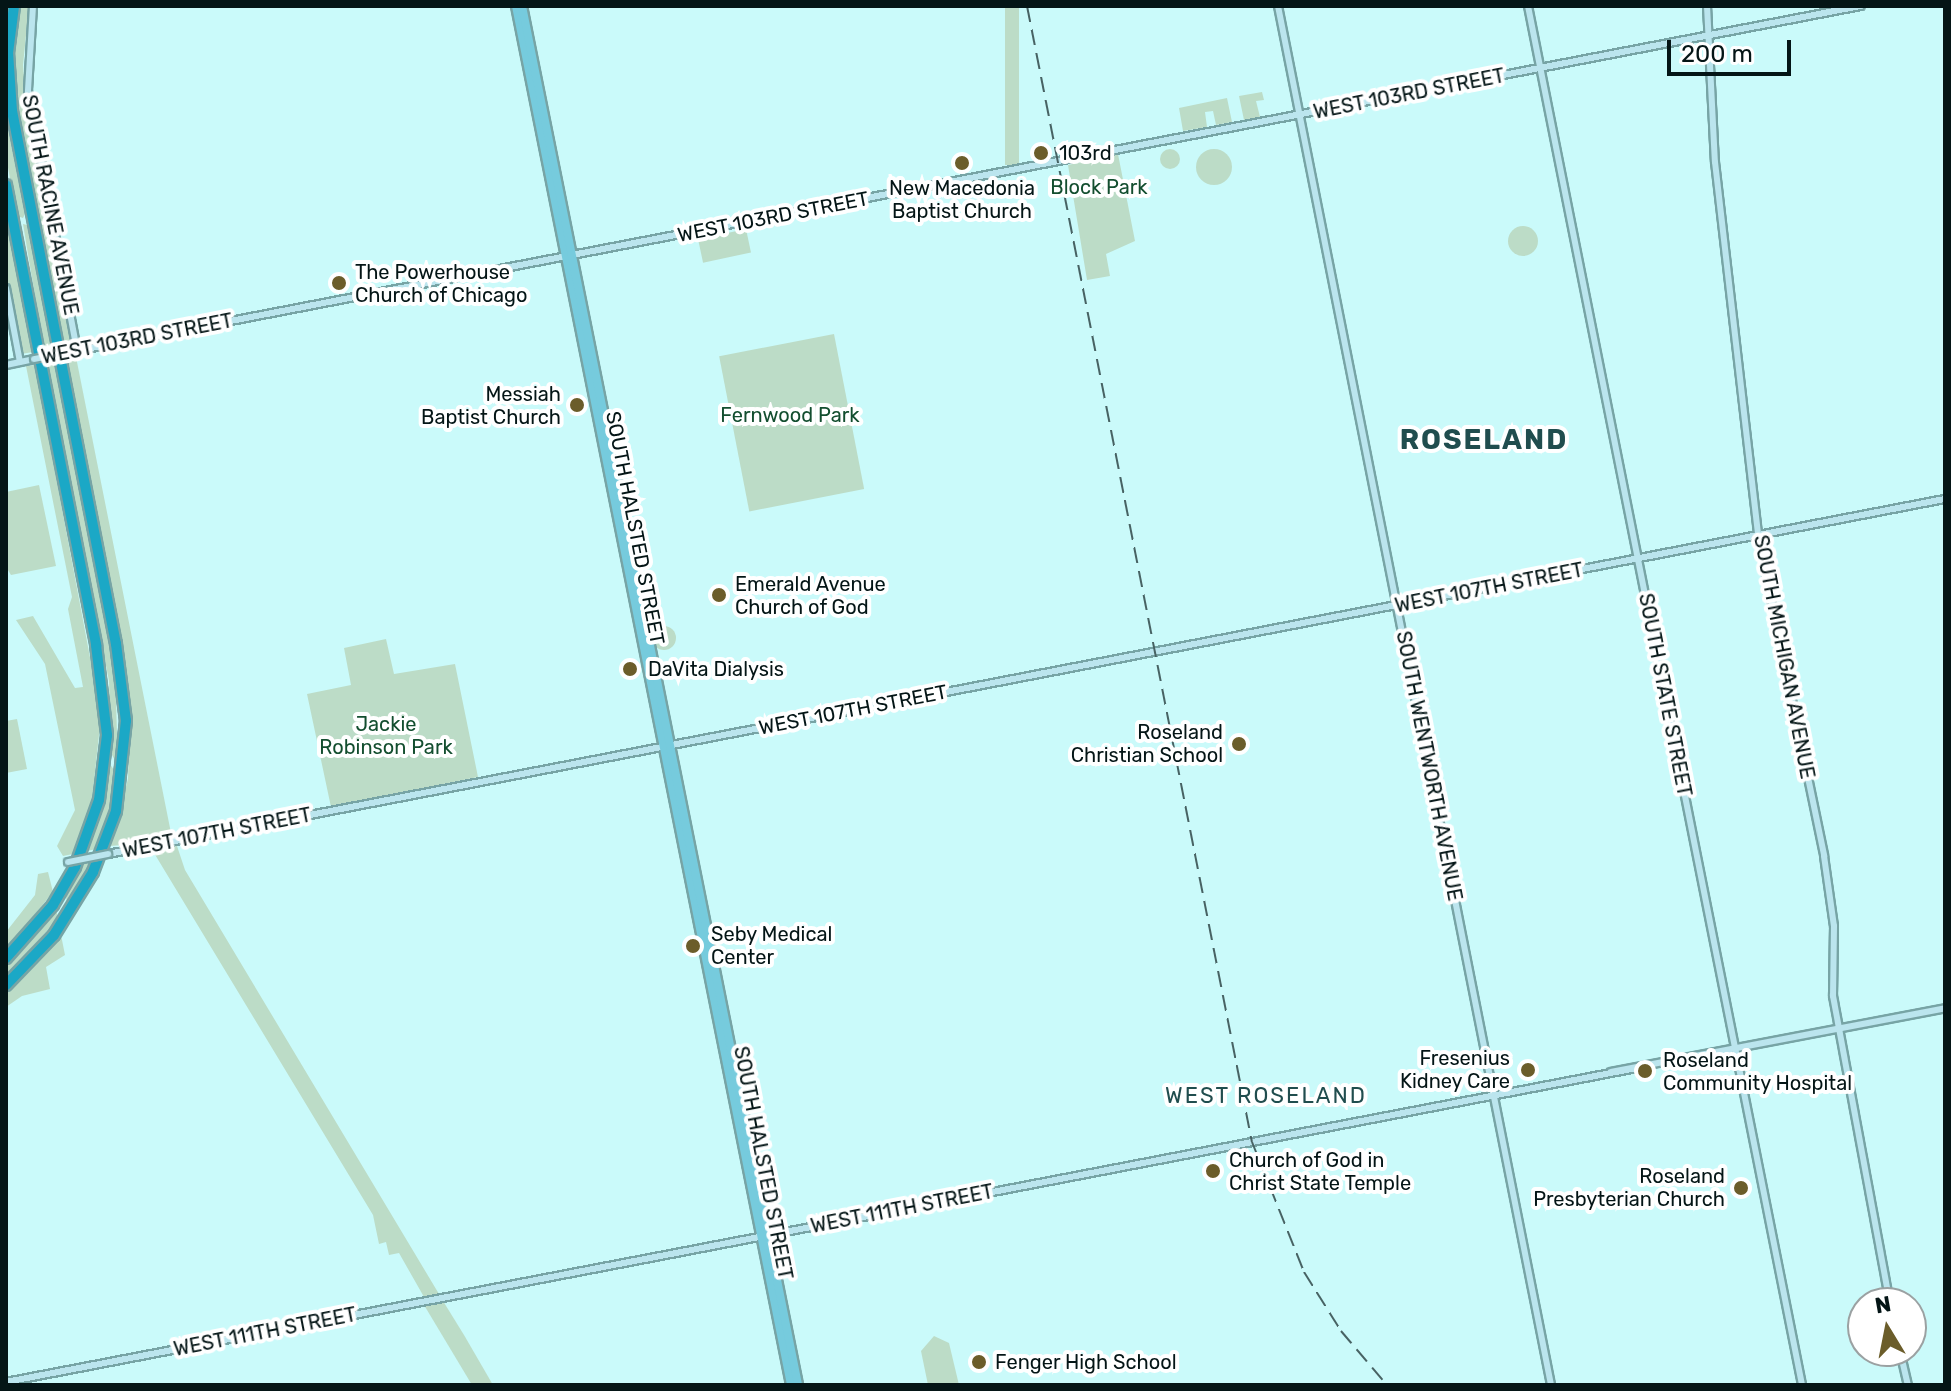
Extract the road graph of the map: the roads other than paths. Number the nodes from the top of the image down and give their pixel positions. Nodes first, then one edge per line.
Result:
1 (14, 6) edge
2 (33, 6) edge
3 (516, 6) edge
4 (522, 6) edge
5 (1278, 6) edge
6 (1528, 6) edge
7 (1707, 6) edge
8 (1861, 6) edge
9 (1708, 36) junction
10 (1540, 69) junction
11 (1300, 115) junction
12 (6, 185) edge
13 (568, 256) junction
14 (6, 288) edge
15 (77, 351) junction
16 (20, 362) junction
17 (6, 365) edge
18 (1945, 499) edge
19 (1758, 536) junction
20 (1638, 559) junction
21 (1398, 606) junction
22 (666, 746) junction
23 (68, 862) dead end
24 (6, 958) edge
25 (6, 985) edge
26 (1945, 1008) edge
27 (1839, 1028) junction
28 (1735, 1049) junction
29 (1493, 1095) junction
30 (764, 1236) junction
31 (1887, 1287) edge
32 (6, 1382) edge
33 (791, 1385) edge
34 (798, 1385) edge
35 (1551, 1385) edge
36 (1802, 1385) edge

1 - 25 highway
2 - 15 main road, SOUTH RACINE AVENUE
3 - 13 main road, SOUTH HALSTED STREET
4 - 13 main road, SOUTH HALSTED STREET
5 - 11 main road, SOUTH WENTWORTH AVENUE
6 - 10 main road, SOUTH STATE STREET
7 - 9 main road, SOUTH MICHIGAN AVENUE
8 - 9 main road, WEST 103RD STREET
9 - 10 main road, WEST 103RD STREET
9 - 19 main road, SOUTH MICHIGAN AVENUE
10 - 11 main road, WEST 103RD STREET
10 - 20 main road, SOUTH STATE STREET
11 - 13 main road, WEST 103RD STREET
11 - 21 main road, SOUTH WENTWORTH AVENUE
12 - 24 highway
13 - 15 main road, WEST 103RD STREET
13 - 22 main road, SOUTH HALSTED STREET
14 - 16 main road
15 - 16 main road, WEST 103RD STREET, bridge
16 - 17 main road, WEST 103RD STREET
18 - 19 main road, WEST 107TH STREET
19 - 20 main road, WEST 107TH STREET
19 - 27 main road, SOUTH MICHIGAN AVENUE
20 - 21 main road, WEST 107TH STREET
20 - 28 main road, SOUTH STATE STREET
21 - 22 main road, WEST 107TH STREET
21 - 29 main road, SOUTH WENTWORTH AVENUE
22 - 23 main road, WEST 107TH STREET, bridge
22 - 30 main road, SOUTH HALSTED STREET
26 - 27 main road, WEST 111TH STREET
27 - 28 main road, WEST 111TH STREET
27 - 31 main road, SOUTH MICHIGAN AVENUE
28 - 29 main road, WEST 111TH STREET
28 - 36 main road, SOUTH STATE STREET
29 - 30 main road, WEST 111TH STREET
29 - 35 main road, SOUTH WENTWORTH AVENUE
30 - 32 main road, WEST 111TH STREET
30 - 33 main road, SOUTH HALSTED STREET
30 - 34 main road, SOUTH HALSTED STREET

